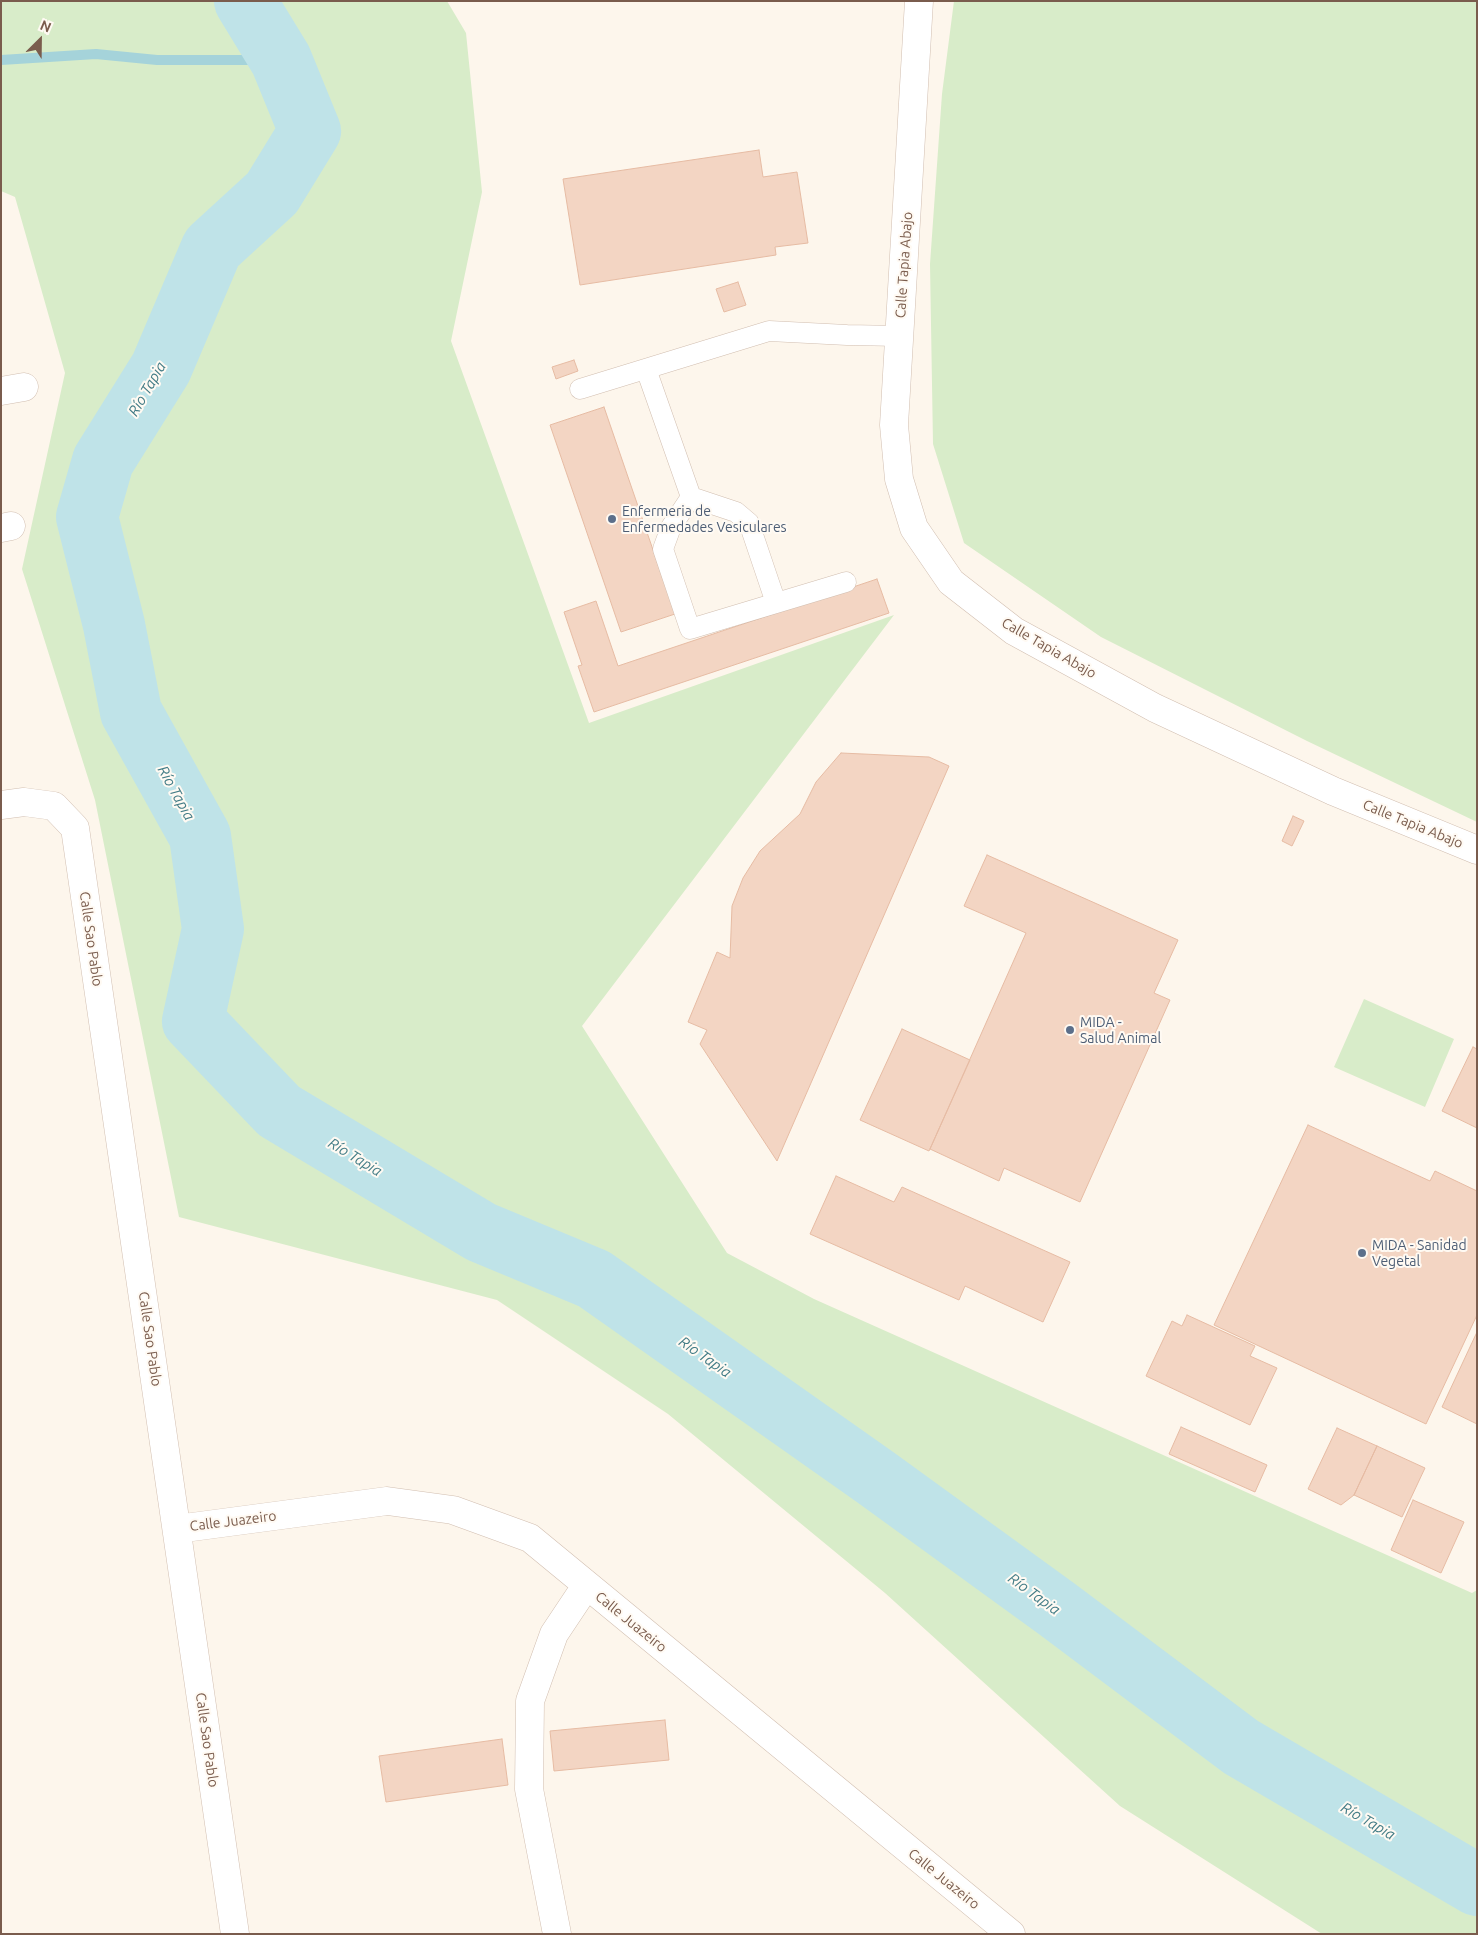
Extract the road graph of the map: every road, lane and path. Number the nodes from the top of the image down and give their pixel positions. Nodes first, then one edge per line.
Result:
1 (919, 1) edge
2 (900, 336) junction
3 (646, 368) junction
4 (580, 389) dead end
5 (691, 497) junction
6 (846, 582) dead end
7 (776, 603) junction
8 (1, 805) edge
9 (1477, 850) edge
10 (177, 1529) junction
11 (586, 1586) junction
12 (235, 1934) edge
13 (557, 1934) edge
14 (1012, 1934) edge

1 - 2 street, Calle Tapia Abajo
2 - 3 lane
2 - 9 street, Calle Tapia Abajo
3 - 4 lane
3 - 5 lane
5 - 7 lane
5 - 7 lane
6 - 7 lane
8 - 10 street, Calle Sao Pablo
10 - 11 street, Calle Juazeiro
10 - 12 street, Calle Sao Pablo
11 - 13 street
11 - 14 street, Calle Juazeiro

